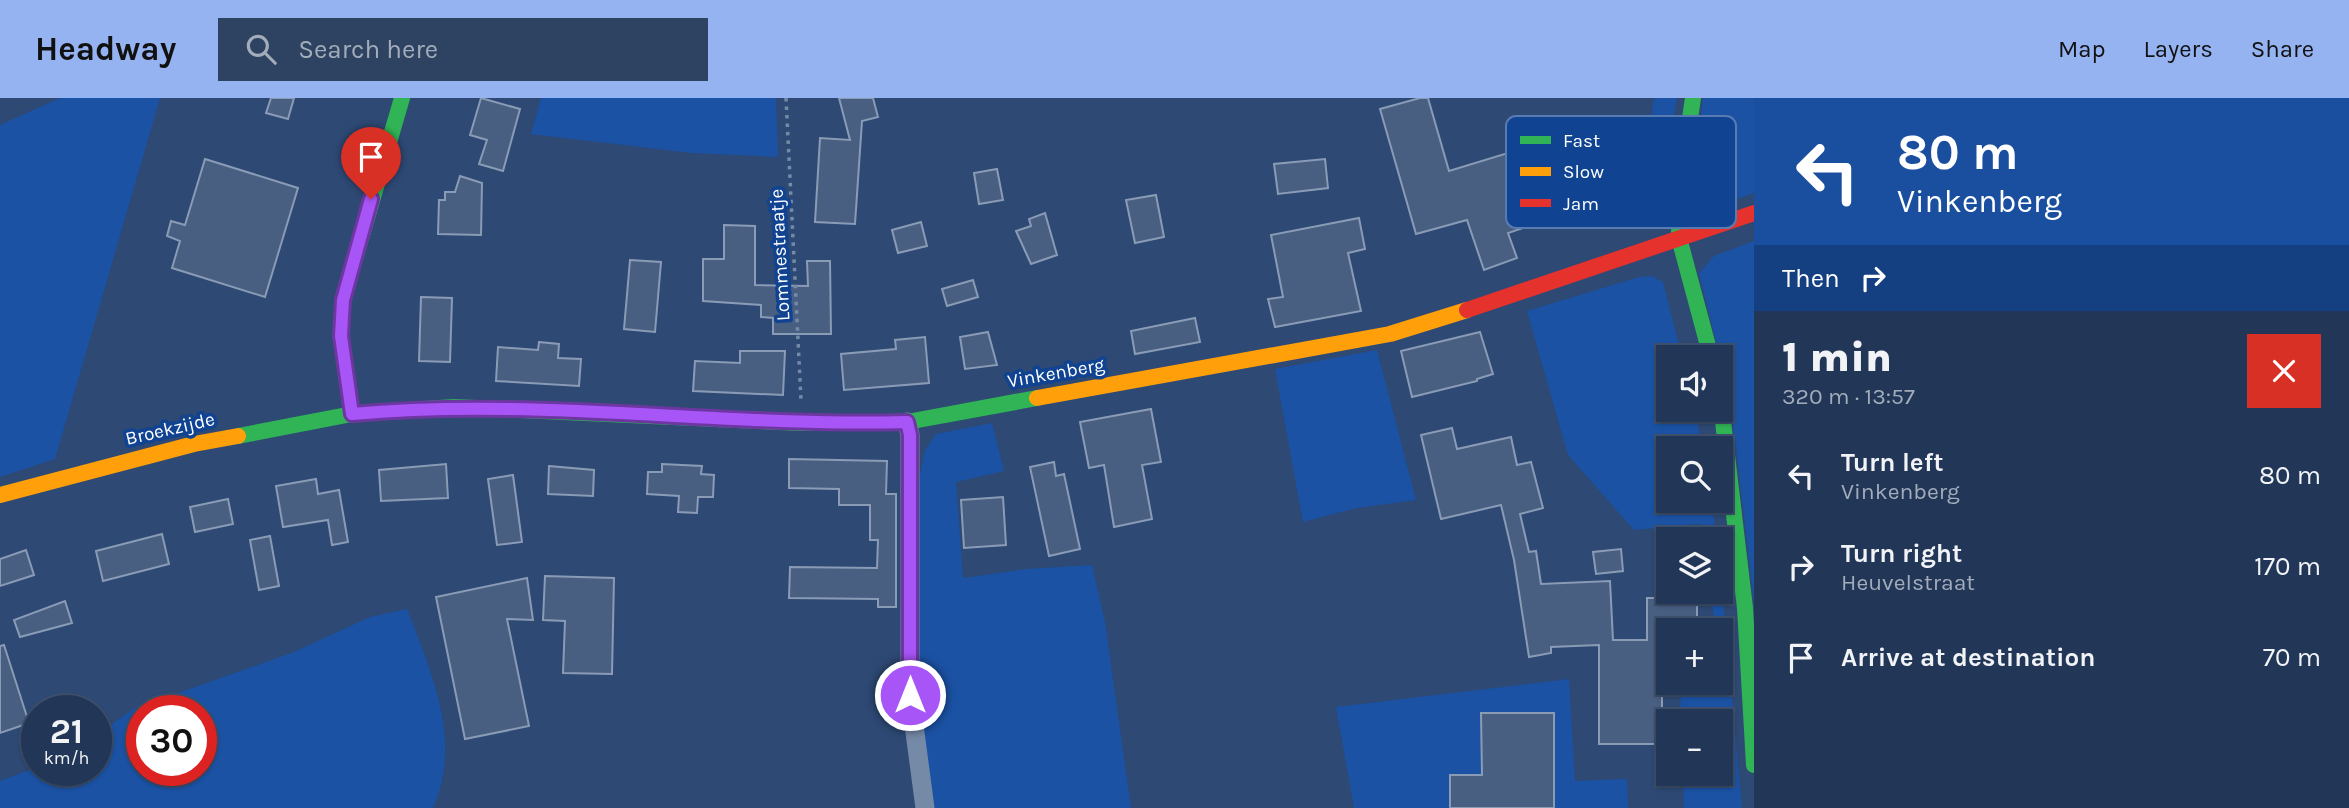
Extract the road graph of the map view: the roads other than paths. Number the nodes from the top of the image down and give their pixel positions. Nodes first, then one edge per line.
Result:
1 (402, 98) edge
2 (1693, 98) edge
3 (1690, 116) edge
4 (1679, 228) edge
5 (1709, 228) edge
6 (1679, 238) junction
7 (1708, 345) edge
8 (352, 414) junction
9 (907, 422) junction
10 (1724, 422) edge
11 (0, 495) edge
12 (1754, 765) edge
13 (925, 808) edge

1 - 8 main road
2 - 3 main road
4 - 6 main road
5 - 6 main road, Vinkenberg
6 - 7 main road
6 - 9 main road, Vinkenberg
8 - 9 main road, Vinkenberg
8 - 11 main road, Broekzijde
9 - 13 street
10 - 12 main road

